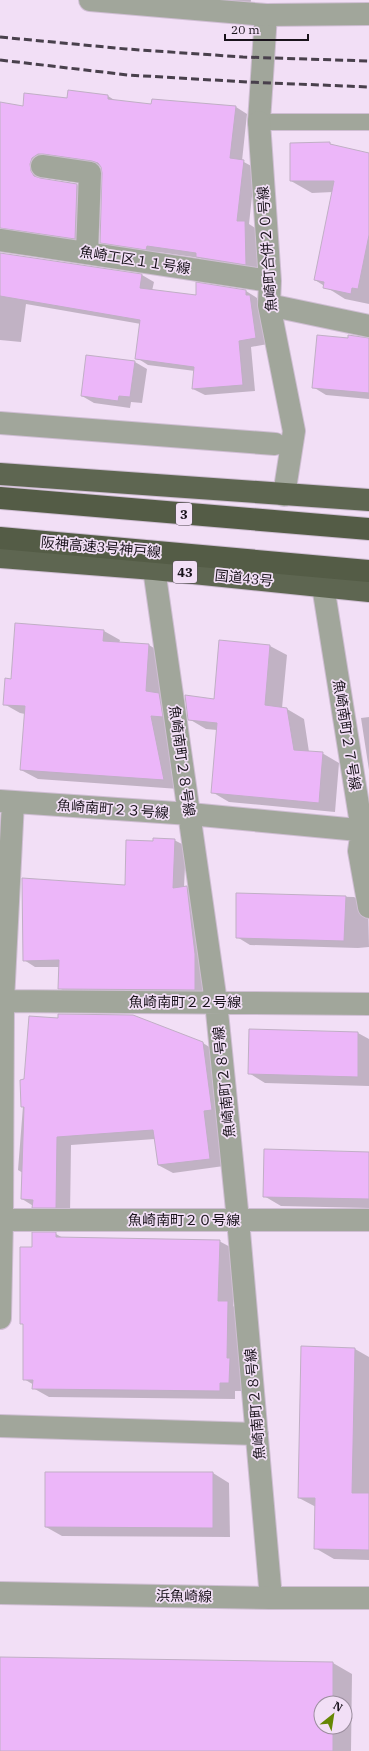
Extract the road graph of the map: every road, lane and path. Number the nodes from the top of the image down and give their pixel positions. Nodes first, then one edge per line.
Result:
1 (90, 0) edge
2 (267, 8) edge
3 (369, 14) edge
4 (259, 122) junction
5 (369, 122) edge
6 (42, 166) dead end
7 (0, 240) edge
8 (86, 252) junction
9 (270, 281) junction
10 (270, 305) junction
11 (369, 326) edge
12 (0, 423) edge
13 (275, 444) dead end
14 (0, 474) edge
15 (284, 495) junction
16 (0, 498) edge
17 (369, 500) edge
18 (369, 529) edge
19 (0, 538) edge
20 (0, 557) edge
21 (154, 569) junction
22 (369, 571) edge
23 (323, 586) junction
24 (369, 591) edge
25 (6, 801) edge
26 (190, 814) junction
27 (365, 830) edge
28 (369, 907) edge
29 (1, 1001) edge
30 (216, 1002) junction
31 (369, 1004) edge
32 (1, 1220) edge
33 (238, 1220) junction
34 (369, 1220) edge
35 (0, 1318) edge
36 (0, 1426) edge
37 (257, 1434) junction
38 (0, 1593) edge
39 (271, 1598) junction
40 (369, 1598) edge

1 - 2 street
2 - 3 street
2 - 4 street, 魚崎町合併２０号線
4 - 5 lane
4 - 9 street, 魚崎町合併２０号線
6 - 8 street
7 - 8 street, 魚崎工区１１号線
8 - 9 street, 魚崎工区１１号線
9 - 10 street, 魚崎町合併２０号線
10 - 11 street
10 - 15 street, 魚崎町合併２０号線
12 - 13 street
14 - 15 highway
15 - 17 highway
16 - 18 highway, 3
19 - 22 highway, 阪神高速3号神戸線
20 - 21 highway, 国道43号 / 43
21 - 23 highway, 国道43号 / 43
21 - 26 street, 魚崎南町２８号線
23 - 24 highway, 国道43号 / 43
23 - 27 street, 魚崎南町２７号線
25 - 26 street, 魚崎南町２３号線
25 - 29 street
26 - 27 street, 魚崎南町２３号線
26 - 30 street, 魚崎南町２８号線
27 - 28 street, 魚崎南町２７号線
29 - 30 street, 魚崎南町２２号線
29 - 32 street
30 - 31 street, 魚崎南町２２号線
30 - 33 street, 魚崎南町２８号線
32 - 33 street, 魚崎南町２０号線
32 - 35 street
33 - 34 street, 魚崎南町２０号線
33 - 37 street, 魚崎南町２８号線
36 - 37 street
37 - 39 street, 魚崎南町２８号線
38 - 39 street, 浜魚崎線
39 - 40 street, 浜魚崎線

